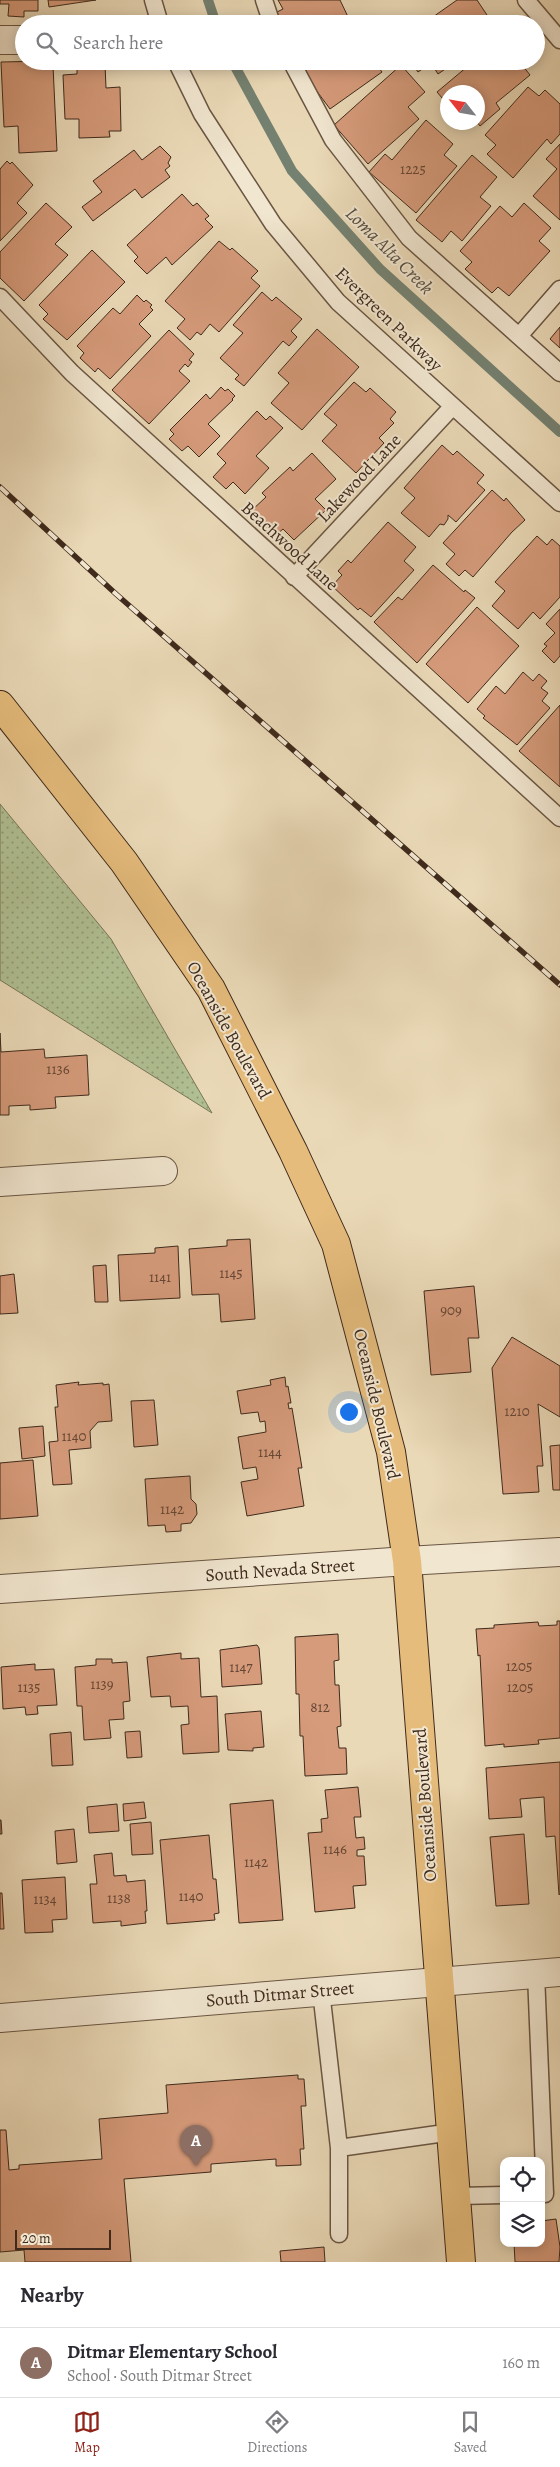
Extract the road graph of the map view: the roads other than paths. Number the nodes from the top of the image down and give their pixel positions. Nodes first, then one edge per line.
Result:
1 (154, 0) edge
2 (264, 0) edge
3 (526, 0) edge
4 (158, 15) edge
5 (269, 15) edge
6 (539, 15) edge
7 (545, 22) edge
8 (0, 40) edge
9 (15, 40) edge
10 (560, 40) edge
11 (180, 70) edge
12 (296, 70) edge
13 (560, 289) edge
14 (0, 297) edge
15 (518, 336) junction
16 (560, 372) edge
17 (452, 407) junction
18 (560, 503) edge
19 (294, 577) junction
20 (0, 705) edge
21 (560, 818) edge
22 (163, 1171) dead end
23 (0, 1182) edge
24 (560, 1552) edge
25 (407, 1561) junction
26 (0, 1589) edge
27 (548, 1973) edge
28 (438, 1981) junction
29 (321, 1991) junction
30 (0, 2018) edge
31 (452, 2132) junction
32 (339, 2148) junction
33 (549, 2194) edge
34 (500, 2195) edge
35 (458, 2196) junction
36 (339, 2234) dead end
37 (461, 2262) edge

1 - 4 lane
2 - 5 lane
3 - 6 lane
7 - 10 lane
8 - 9 street
11 - 17 lane, Evergreen Parkway
12 - 15 lane
13 - 15 lane
14 - 19 lane, Beachwood Lane
15 - 16 lane
17 - 18 lane, Evergreen Parkway
17 - 19 lane, Lakewood Lane
19 - 21 lane, Beachwood Lane
20 - 25 main road, Oceanside Boulevard
22 - 23 street
24 - 25 street, South Nevada Street
25 - 26 street, South Nevada Street
25 - 28 main road, Oceanside Boulevard
27 - 28 street, South Ditmar Street
27 - 33 lane
28 - 29 street, South Ditmar Street
28 - 31 main road, Oceanside Boulevard
29 - 30 street, South Ditmar Street
29 - 32 lane
31 - 32 lane
31 - 35 main road, Oceanside Boulevard
32 - 36 lane
34 - 35 lane
35 - 37 main road, Oceanside Boulevard

